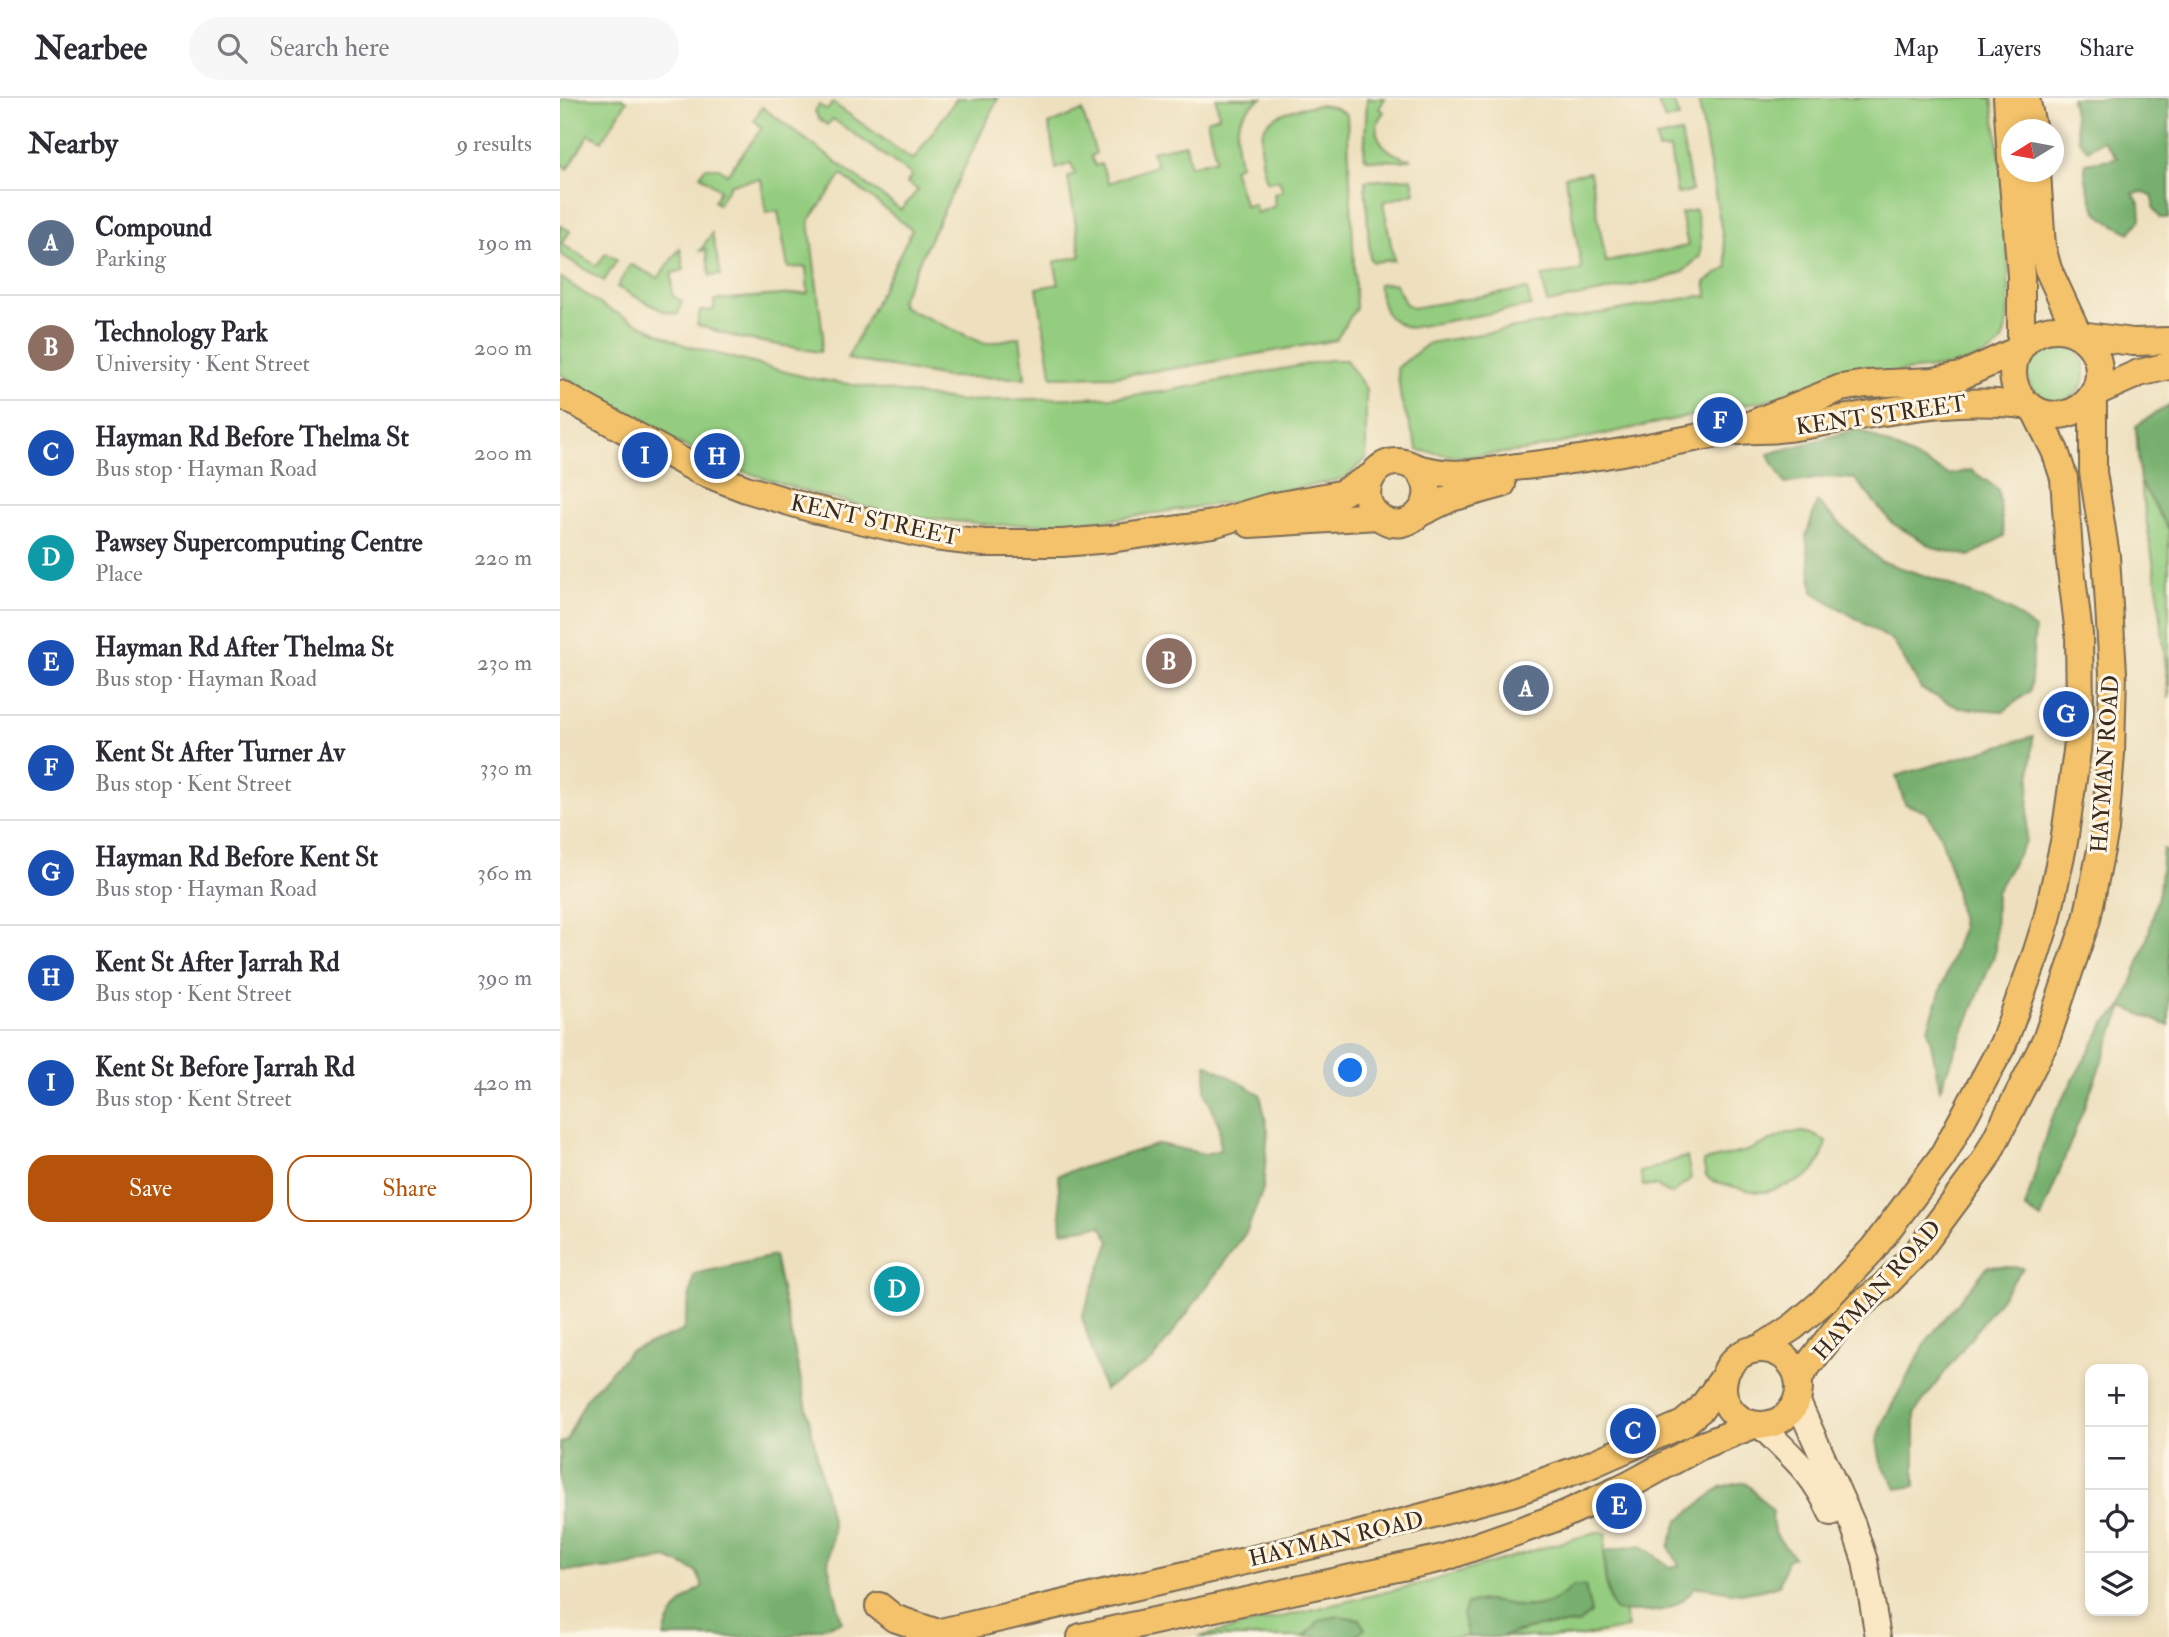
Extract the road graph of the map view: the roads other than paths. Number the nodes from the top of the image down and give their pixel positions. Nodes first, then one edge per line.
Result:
1 (2007, 98) edge
2 (2026, 98) edge
3 (2008, 119) edge
4 (2031, 119) edge
5 (2013, 182) edge
6 (2038, 182) edge
7 (2079, 335) junction
8 (2169, 341) edge
9 (2020, 348) junction
10 (2169, 366) edge
11 (560, 394) edge
12 (2093, 394) junction
13 (2032, 408) junction
14 (1733, 431) junction
15 (1559, 463) junction
16 (1417, 469) junction
17 (1372, 476) junction
18 (1420, 513) junction
19 (1378, 516) junction
20 (1213, 524) junction
21 (1759, 1349) junction
22 (1724, 1377) junction
23 (1798, 1389) junction
24 (1757, 1425) junction
25 (1869, 1596) junction
26 (879, 1606) dead end
27 (928, 1635) edge
28 (1081, 1637) edge
29 (1878, 1637) edge

1 - 3 main road
2 - 4 main road
5 - 9 main road
6 - 7 main road
7 - 8 main road
7 - 9 main road
7 - 12 main road
9 - 13 main road
9 - 14 main road, KENT STREET
10 - 12 main road
11 - 20 main road, KENT STREET
12 - 13 main road
12 - 23 main road, HAYMAN ROAD
13 - 14 main road, KENT STREET
13 - 21 main road, HAYMAN ROAD
14 - 15 main road, KENT STREET
15 - 16 main road, KENT STREET
15 - 18 main road, KENT STREET
16 - 17 main road
16 - 18 main road
17 - 19 main road
17 - 20 main road, KENT STREET
18 - 19 main road
19 - 20 main road, KENT STREET
21 - 22 main road
21 - 23 main road
22 - 24 main road
22 - 27 main road, HAYMAN ROAD
23 - 24 main road
23 - 25 main road
24 - 25 main road
24 - 28 main road, HAYMAN ROAD
25 - 29 main road
26 - 27 main road

